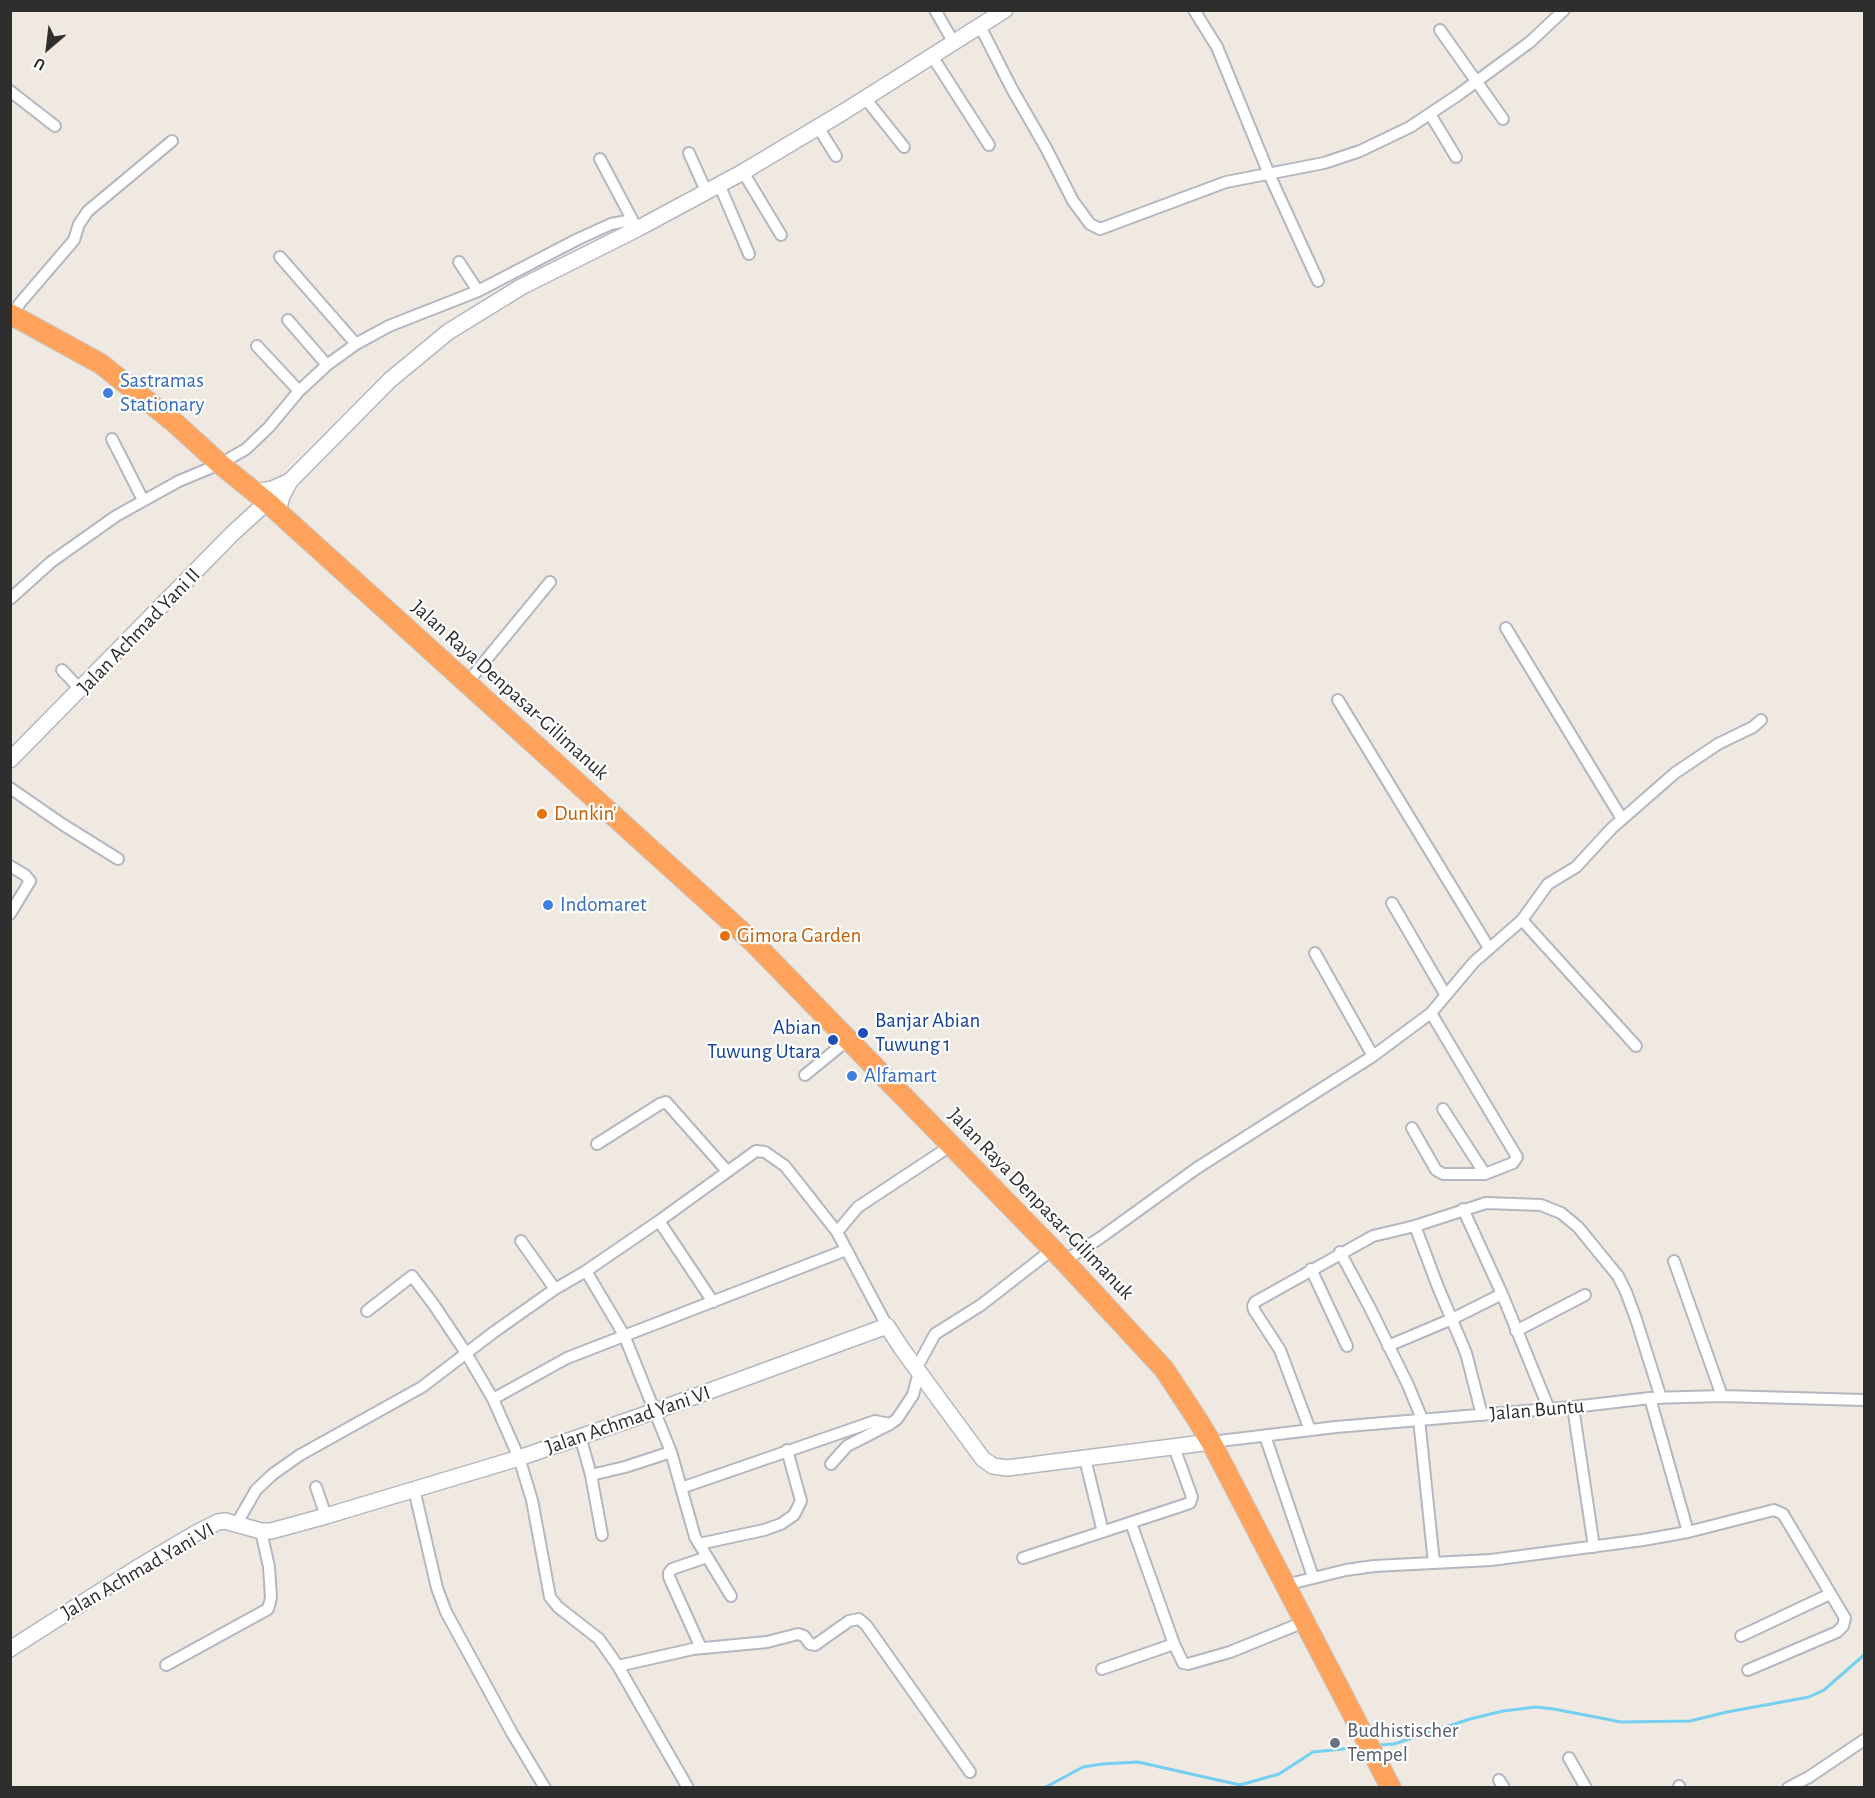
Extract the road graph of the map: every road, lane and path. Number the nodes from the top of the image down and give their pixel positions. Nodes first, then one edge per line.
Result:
1 (935, 10) edge
2 (1005, 10) edge
3 (1194, 10) edge
4 (1564, 10) edge
5 (980, 26) junction
6 (1440, 30) dead end
7 (954, 43) junction
8 (932, 57) junction
9 (1477, 81) junction
10 (10, 91) edge
11 (864, 98) junction
12 (1430, 114) junction
13 (1503, 119) dead end
14 (55, 126) dead end
15 (818, 127) junction
16 (172, 141) dead end
17 (988, 145) dead end
18 (904, 147) dead end
19 (689, 153) dead end
20 (836, 156) dead end
21 (1456, 157) dead end
22 (600, 159) dead end
23 (743, 172) junction
24 (1269, 174) junction
25 (713, 188) junction
26 (634, 224) junction
27 (781, 235) dead end
28 (749, 254) dead end
29 (280, 257) dead end
30 (459, 262) dead end
31 (524, 267) junction
32 (1318, 281) dead end
33 (531, 282) junction
34 (478, 291) junction
35 (13, 315) edge
36 (288, 320) dead end
37 (356, 344) junction
38 (257, 346) dead end
39 (327, 365) junction
40 (299, 391) junction
41 (112, 439) dead end
42 (220, 464) junction
43 (290, 481) junction
44 (143, 500) junction
45 (267, 502) junction
46 (550, 582) dead end
47 (10, 599) edge
48 (1506, 628) dead end
49 (62, 670) dead end
50 (467, 683) junction
51 (81, 690) junction
52 (1338, 700) dead end
53 (1761, 720) dead end
54 (10, 760) edge
55 (10, 788) edge
56 (1622, 819) junction
57 (118, 859) dead end
58 (10, 866) edge
59 (1392, 903) dead end
60 (10, 914) edge
61 (1522, 920) junction
62 (1489, 948) junction
63 (1315, 953) dead end
64 (1445, 994) junction
65 (1431, 1013) junction
66 (849, 1038) junction
67 (1636, 1046) dead end
68 (1373, 1056) junction
69 (805, 1075) dead end
70 (1443, 1109) dead end
71 (1412, 1128) dead end
72 (597, 1144) dead end
73 (952, 1145) junction
74 (727, 1171) junction
75 (1485, 1174) junction
76 (1463, 1209) junction
77 (659, 1221) junction
78 (1415, 1226) junction
79 (837, 1232) junction
80 (521, 1241) dead end
81 (846, 1250) junction
82 (1340, 1252) junction
83 (1058, 1255) junction
84 (1674, 1261) dead end
85 (1311, 1269) junction
86 (586, 1271) junction
87 (555, 1289) junction
88 (1502, 1294) junction
89 (1585, 1295) dead end
90 (713, 1302) junction
91 (367, 1311) dead end
92 (1452, 1319) junction
93 (887, 1326) junction
94 (1516, 1331) junction
95 (624, 1335) junction
96 (1347, 1346) dead end
97 (1388, 1346) junction
98 (466, 1353) junction
99 (915, 1367) junction
100 (1722, 1396) junction
101 (1656, 1398) junction
102 (493, 1399) junction
103 (1864, 1400) edge
104 (1573, 1407) junction
105 (1549, 1409) junction
106 (656, 1412) junction
107 (1482, 1415) junction
108 (1420, 1419) junction
109 (886, 1423) junction
110 (1310, 1430) junction
111 (580, 1436) junction
112 (1265, 1436) junction
113 (1211, 1442) junction
114 (1174, 1447) junction
115 (787, 1450) junction
116 (671, 1452) junction
117 (519, 1458) junction
118 (1085, 1459) junction
119 (831, 1464) dead end
120 (591, 1474) junction
121 (316, 1487) dead end
122 (681, 1488) junction
123 (414, 1490) junction
124 (326, 1516) junction
125 (237, 1523) junction
126 (1131, 1523) junction
127 (261, 1531) junction
128 (1102, 1532) junction
129 (1688, 1532) junction
130 (602, 1535) dead end
131 (699, 1544) junction
132 (1594, 1547) junction
133 (707, 1557) junction
134 (1023, 1558) dead end
135 (1434, 1563) junction
136 (1313, 1577) junction
137 (1285, 1585) junction
138 (1830, 1594) junction
139 (731, 1596) dead end
140 (1304, 1622) junction
141 (1741, 1636) dead end
142 (1174, 1644) junction
143 (701, 1648) junction
144 (10, 1649) edge
145 (165, 1665) dead end
146 (618, 1666) junction
147 (1102, 1669) dead end
148 (1748, 1670) dead end
149 (1864, 1740) edge
150 (1569, 1758) dead end
151 (970, 1772) dead end
152 (545, 1788) edge
153 (688, 1788) edge
154 (1390, 1788) edge
155 (1586, 1788) edge
156 (1788, 1788) edge

1 - 7 street
2 - 5 street
3 - 24 street
4 - 9 street
5 - 7 street
5 - 24 street
6 - 9 street
7 - 8 street
8 - 11 street
8 - 17 street
9 - 12 street
9 - 13 street
10 - 14 street
11 - 15 street
11 - 18 street
12 - 21 street
12 - 24 street
15 - 20 street
15 - 23 street
16 - 35 street
19 - 25 street
22 - 26 street
23 - 25 street
23 - 27 street
24 - 32 street
25 - 26 street
25 - 28 street
26 - 31 street
26 - 33 street
29 - 37 street
30 - 34 street
31 - 33 street
31 - 34 street
33 - 43 street
34 - 37 street
35 - 42 highway, Jalan Raya Denpasar-Gilimanuk
36 - 39 street
37 - 39 street
38 - 40 street
39 - 40 street
40 - 42 street
41 - 44 street
42 - 44 street
42 - 45 highway, Jalan Raya Denpasar-Gilimanuk
43 - 45 street
43 - 45 street
44 - 47 street
45 - 50 highway, Jalan Raya Denpasar-Gilimanuk
45 - 51 street, Jalan Achmad Yani II
46 - 50 street
48 - 56 street
49 - 51 street
50 - 66 highway, Jalan Raya Denpasar-Gilimanuk
51 - 54 street, Jalan Achmad Yani II
52 - 62 street
53 - 56 street
55 - 57 street
56 - 61 street
58 - 60 street
59 - 64 street
61 - 62 street
61 - 67 street
62 - 64 street
63 - 68 street
64 - 65 street
65 - 68 street
65 - 75 street
66 - 69 street
66 - 73 highway, Jalan Raya Denpasar-Gilimanuk
68 - 83 street
70 - 75 street
71 - 75 street
72 - 74 street
73 - 79 street
73 - 83 highway, Jalan Raya Denpasar-Gilimanuk
74 - 77 street
74 - 79 street
76 - 78 street
76 - 88 street
76 - 101 street
77 - 86 street
77 - 90 street
78 - 82 street
78 - 92 street
79 - 81 street
80 - 87 street
81 - 90 street
81 - 93 street
82 - 85 street
82 - 97 street
83 - 99 street
83 - 113 highway, Jalan Raya Denpasar-Gilimanuk
84 - 100 street
85 - 96 street
85 - 110 street
86 - 87 street
86 - 95 street
87 - 98 street
88 - 92 street
88 - 94 street
89 - 94 street
90 - 95 street
91 - 98 street
92 - 97 street
92 - 107 street
93 - 99 street
93 - 106 street, Jalan Achmad Yani VI
94 - 105 street
95 - 102 street
95 - 106 street
97 - 108 street
98 - 102 street
98 - 125 street
99 - 109 street
99 - 118 street
100 - 101 street, Jalan Buntu
100 - 103 street, Jalan Buntu
101 - 104 street, Jalan Buntu
101 - 129 street
102 - 117 street
104 - 105 street, Jalan Buntu
104 - 132 street
105 - 107 street, Jalan Buntu
106 - 111 street, Jalan Achmad Yani VI
106 - 116 street
107 - 108 street, Jalan Buntu
108 - 110 street, Jalan Buntu
108 - 135 street
109 - 115 street
109 - 119 street
110 - 112 street, Jalan Buntu
111 - 117 street, Jalan Achmad Yani VI
111 - 120 street
112 - 113 street, Jalan Buntu
112 - 136 street
113 - 114 street
113 - 137 highway, Jalan Raya Denpasar-Gilimanuk
114 - 118 street
114 - 126 street
115 - 122 street
115 - 131 street
116 - 120 street
116 - 122 street
117 - 123 street, Jalan Achmad Yani VI
117 - 146 street
118 - 128 street
120 - 130 street
121 - 124 street
122 - 131 street
123 - 124 street, Jalan Achmad Yani VI
123 - 152 street
124 - 127 street, Jalan Achmad Yani VI
125 - 127 street, Jalan Achmad Yani VI
125 - 144 street, Jalan Achmad Yani VI
126 - 128 street
126 - 142 street
127 - 145 street
128 - 134 street
129 - 132 street
129 - 138 street
131 - 133 street
132 - 135 street
133 - 139 street
133 - 143 street
135 - 136 street
136 - 137 street
137 - 140 highway, Jalan Raya Denpasar-Gilimanuk
138 - 141 street
138 - 148 street
140 - 142 street
140 - 154 highway, Jalan Raya Denpasar-Gilimanuk
142 - 147 street
143 - 146 street
143 - 151 street
146 - 153 street
149 - 156 street
150 - 155 street

